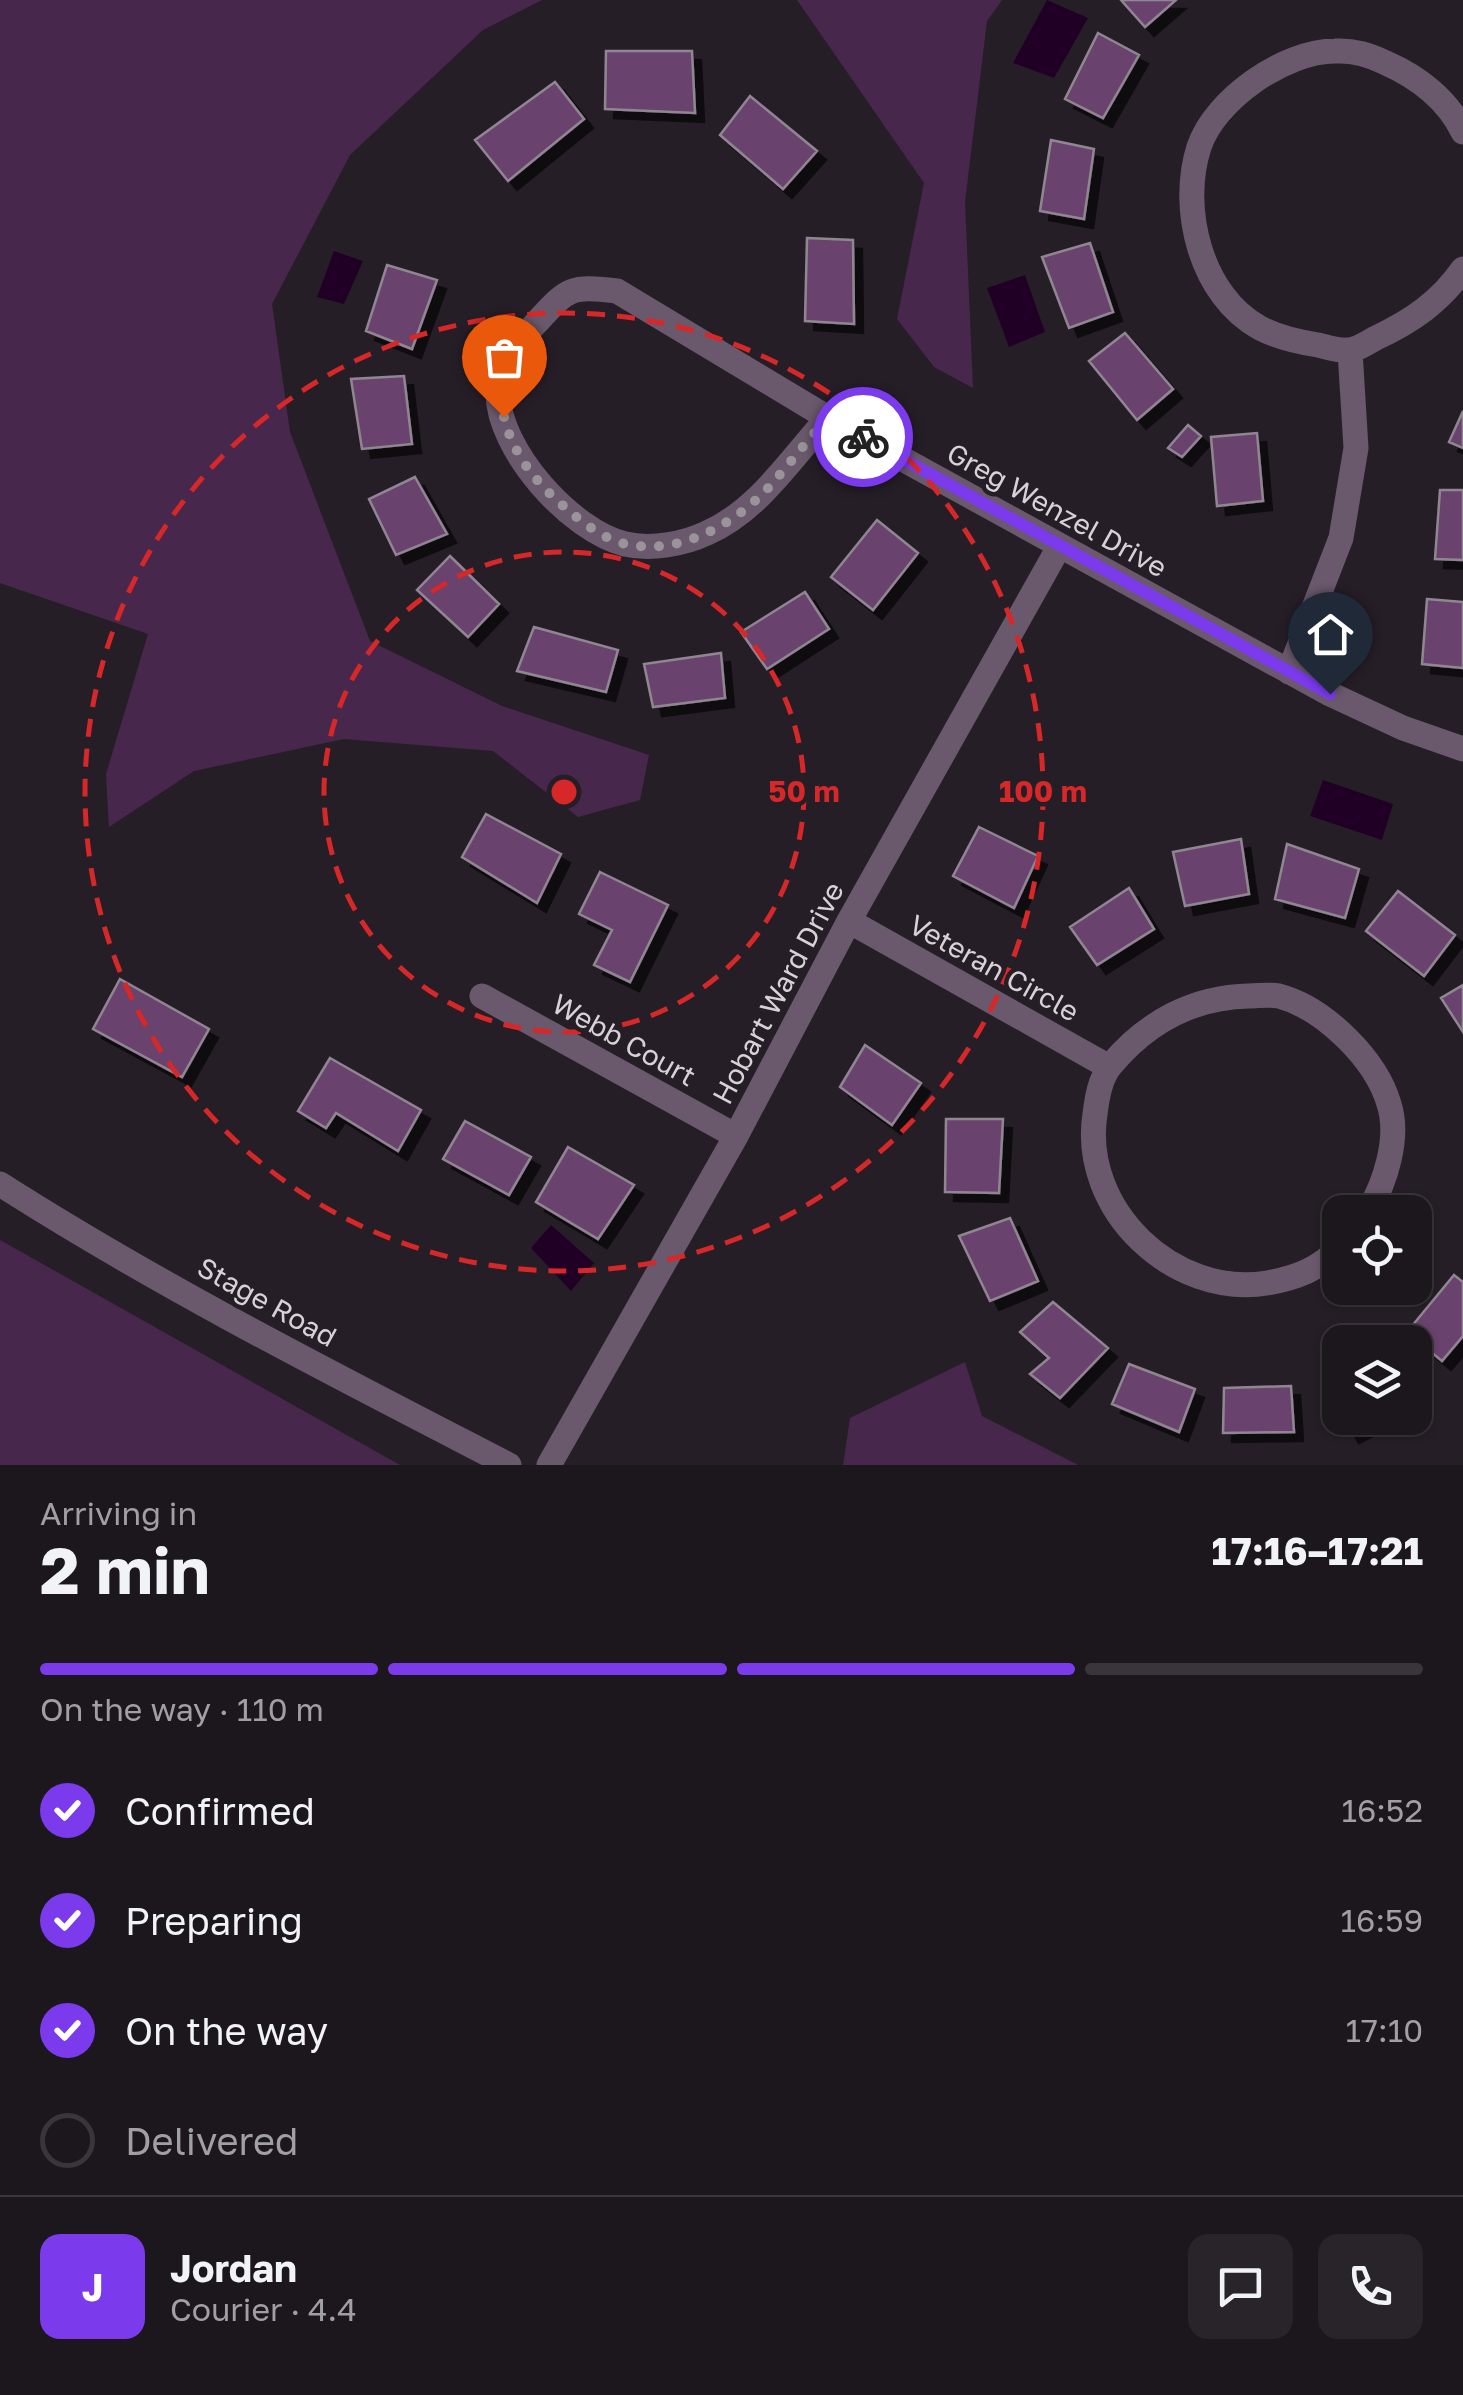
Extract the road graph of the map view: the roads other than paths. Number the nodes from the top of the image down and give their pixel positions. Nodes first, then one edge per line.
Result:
1 (1463, 132) edge
2 (1463, 268) edge
3 (1350, 351) junction
4 (828, 418) junction
5 (1059, 547) junction
6 (1289, 672) junction
7 (1463, 749) edge
8 (849, 922) junction
9 (482, 996) dead end
10 (1109, 1066) junction
11 (736, 1136) junction
12 (0, 1184) edge
13 (1378, 1195) edge
14 (1322, 1262) edge
15 (509, 1465) edge
16 (548, 1465) edge

1 - 3 street
2 - 3 street
3 - 6 street
4 - 4 street, Greg Wenzel Drive
4 - 5 street, Greg Wenzel Drive
5 - 6 street, Greg Wenzel Drive
5 - 8 street, Hobart Ward Drive
6 - 7 street, Greg Wenzel Drive
8 - 10 street, Veteran Circle
8 - 11 street, Hobart Ward Drive
9 - 11 street, Webb Court
10 - 13 street
10 - 14 street
11 - 16 street, Hobart Ward Drive
12 - 15 street, Stage Road

